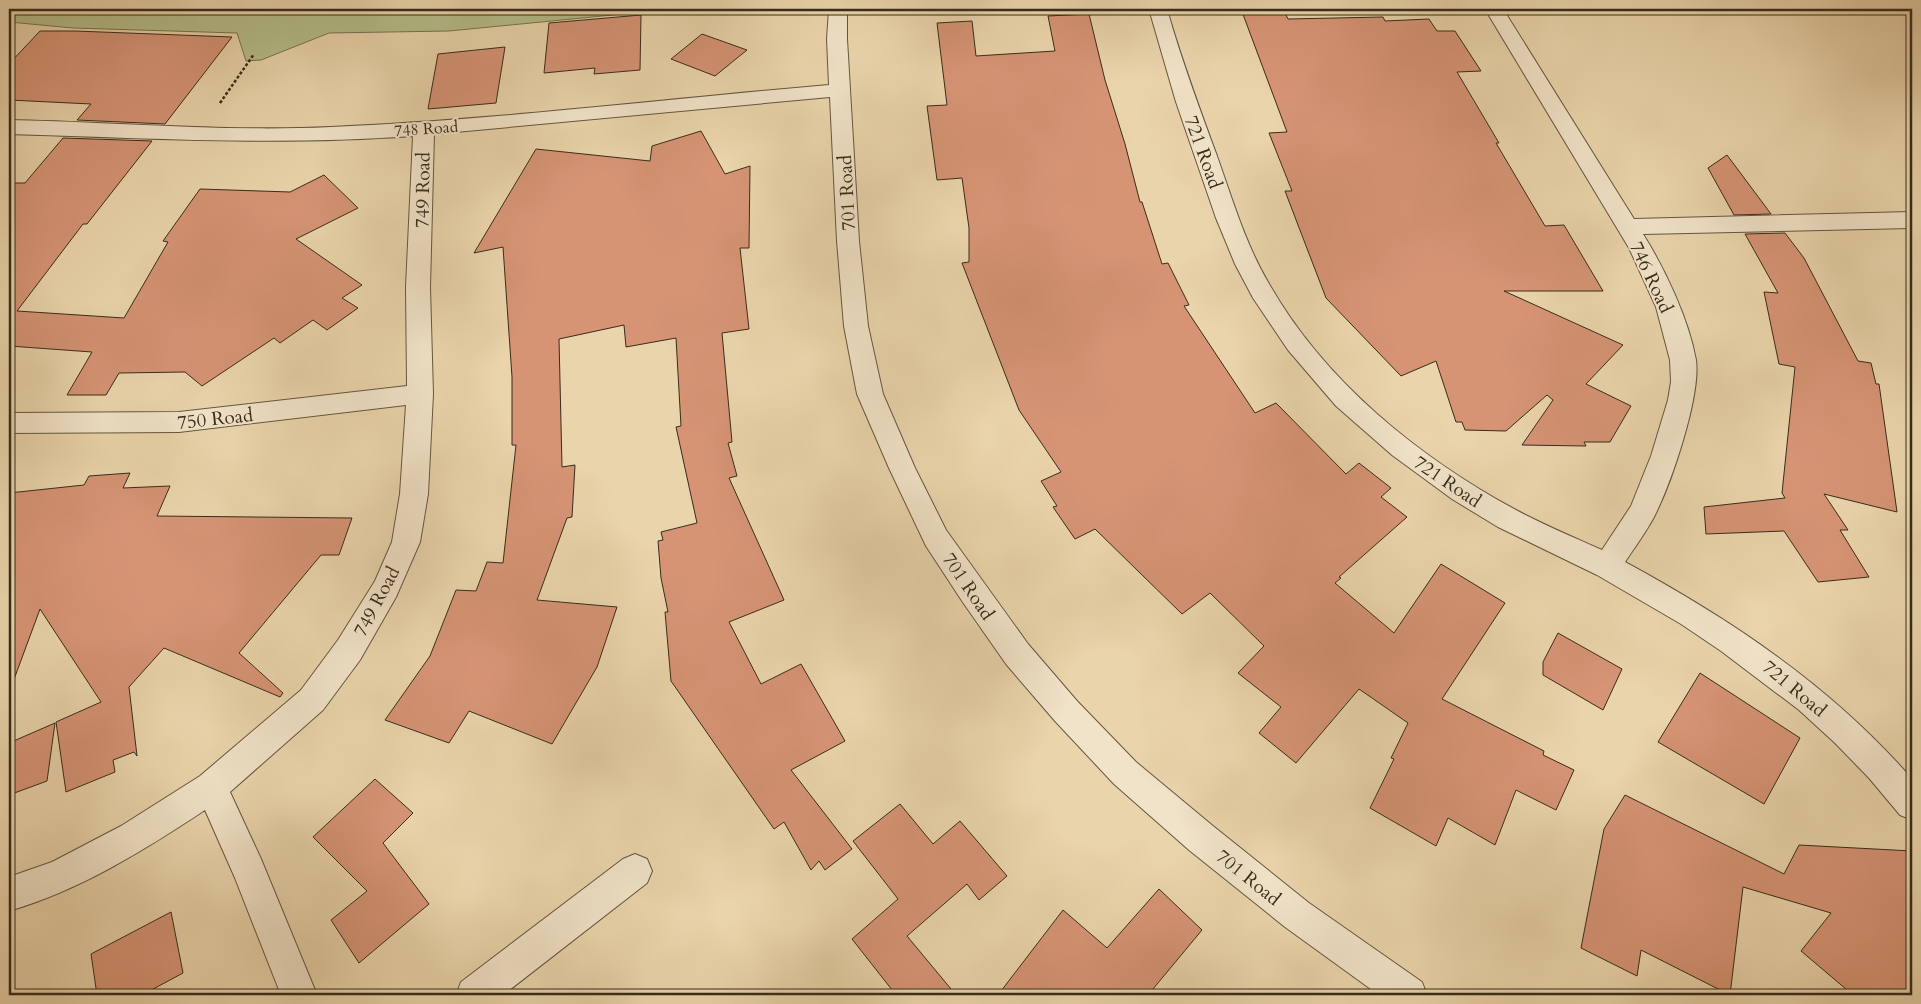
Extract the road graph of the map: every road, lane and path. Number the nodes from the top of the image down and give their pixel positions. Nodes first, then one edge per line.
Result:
1 (838, 9) edge
2 (1158, 9) edge
3 (1494, 9) edge
4 (254, 54) dead end
5 (841, 90) junction
6 (9, 127) edge
7 (424, 128) junction
8 (196, 133) junction
9 (1912, 220) edge
10 (1628, 227) junction
11 (420, 394) junction
12 (9, 423) edge
13 (1607, 566) junction
14 (211, 787) junction
15 (1912, 804) edge
16 (635, 871) dead end
17 (9, 894) edge
18 (299, 995) edge
19 (474, 995) edge
20 (1409, 995) edge

1 - 5 street, 701 Road
2 - 13 street, 721 Road
3 - 10 street, 746 Road
4 - 8 path
5 - 7 street, 748 Road
5 - 20 street, 701 Road
6 - 8 street, 748 Road
7 - 8 street, 748 Road
7 - 11 street, 749 Road
9 - 10 street
10 - 13 street, 746 Road
11 - 12 street, 750 Road
11 - 14 street, 749 Road
13 - 15 street, 721 Road
14 - 17 street, 749 Road
14 - 18 street
16 - 19 street

